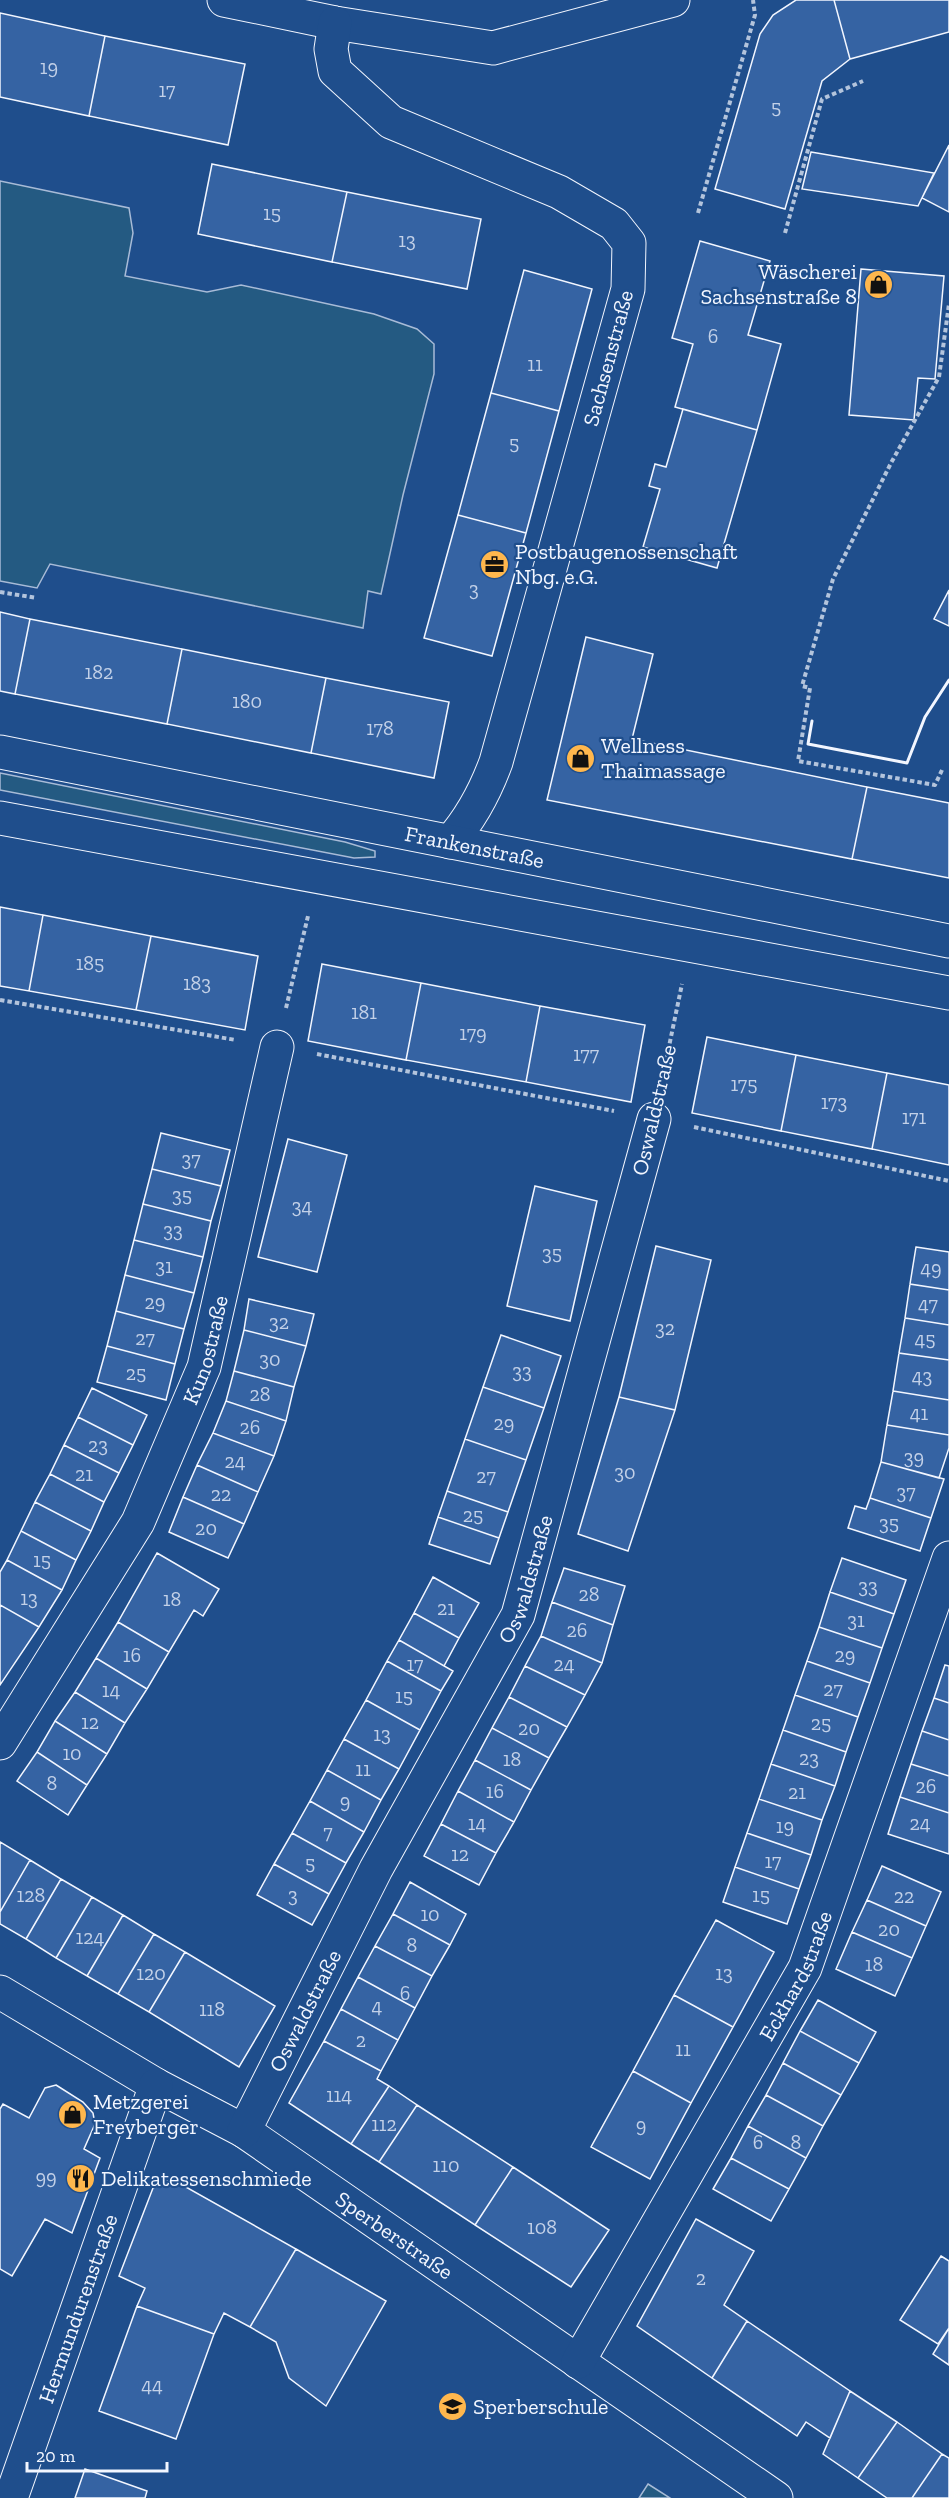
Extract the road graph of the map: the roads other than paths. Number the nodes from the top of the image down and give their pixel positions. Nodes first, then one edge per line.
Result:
1 (224, 0) edge
2 (673, 0) edge
3 (335, 23) junction
4 (0, 752) edge
5 (0, 818) edge
6 (450, 842) junction
7 (949, 941) edge
8 (949, 993) edge
9 (277, 1047) road end
10 (654, 1119) road end
11 (949, 1558) edge
12 (0, 1743) edge
13 (0, 1992) edge
14 (156, 2085) junction
15 (244, 2132) junction
16 (578, 2362) junction
17 (11, 2498) edge
18 (776, 2498) edge

1 - 3 street
2 - 3 street
3 - 6 street, Sachsenstraße
4 - 6 street, Frankenstraße
5 - 8 street
6 - 7 street, Frankenstraße
9 - 12 street, Kunostraße
10 - 15 street, Oswaldstraße
11 - 16 street, Eckhardstraße
13 - 14 street, Sperberstraße
14 - 15 street, Sperberstraße
14 - 17 street, Hermundurenstraße
15 - 16 street, Sperberstraße
16 - 18 street, Sperberstraße

